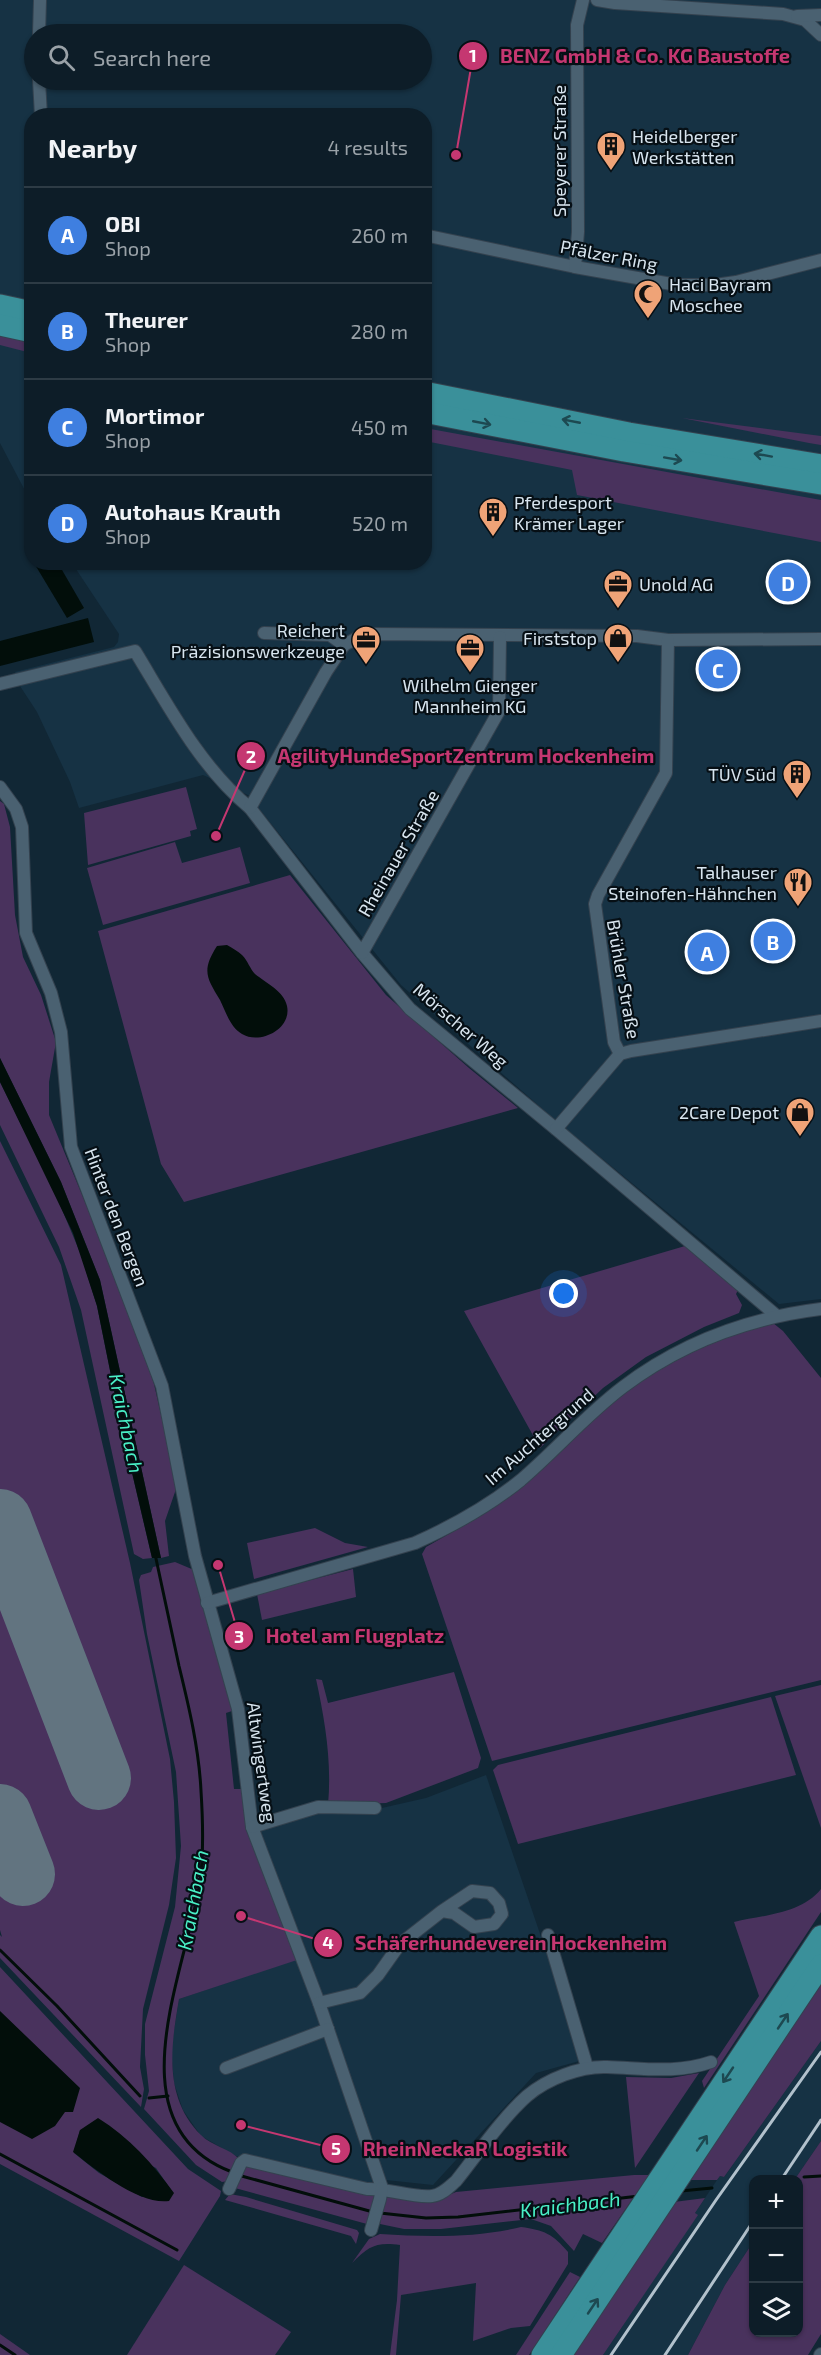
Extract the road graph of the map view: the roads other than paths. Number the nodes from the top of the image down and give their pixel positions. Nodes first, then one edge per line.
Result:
1 (40, 0) edge
2 (583, 0) edge
3 (597, 0) edge
4 (821, 15) edge
5 (797, 16) junction
6 (39, 24) edge
7 (821, 34) edge
8 (40, 90) edge
9 (41, 108) edge
10 (432, 237) edge
11 (821, 260) edge
12 (575, 267) junction
13 (0, 305) edge
14 (24, 310) edge
15 (0, 325) edge
16 (24, 330) edge
17 (432, 394) edge
18 (432, 414) edge
19 (821, 465) edge
20 (821, 484) edge
21 (264, 633) dead end
22 (500, 637) junction
23 (821, 639) edge
24 (668, 640) junction
25 (344, 645) junction
26 (0, 684) edge
27 (0, 787) edge
28 (250, 808) junction
29 (362, 953) junction
30 (821, 1021) edge
31 (620, 1054) junction
32 (556, 1129) junction
33 (821, 1309) edge
34 (777, 1316) junction
35 (195, 1556) joint
36 (207, 1603) junction
37 (375, 1808) dead end
38 (252, 1827) junction
39 (442, 1911) dead end
40 (548, 1935) dead end
41 (821, 1936) edge
42 (821, 1965) edge
43 (319, 2003) junction
44 (328, 2029) junction
45 (711, 2062) dead end
46 (587, 2067) junction
47 (226, 2068) dead end
48 (233, 2178) dead end
49 (666, 2182) junction
50 (381, 2194) junction
51 (650, 2206) junction
52 (372, 2226) dead end
53 (542, 2355) edge
54 (561, 2355) edge

1 - 6 street
2 - 12 street, Speyerer Straße
3 - 5 street
4 - 5 street
5 - 7 street
8 - 9 street
10 - 12 street, Pfälzer Ring
11 - 12 street, Pfälzer Ring
13 - 14 highway
15 - 16 highway
19 -> 17 highway
18 -> 20 highway
21 - 25 street
22 - 24 street
22 - 25 street
22 - 29 street, Rheinauer Straße
23 - 24 street
24 - 31 street, Brühler Straße
25 - 28 street
26 - 28 street, Mörscher Weg
27 - 35 street, Hinter den Bergen
28 - 29 street, Mörscher Weg
29 - 32 street, Mörscher Weg
30 - 31 street
31 - 32 street
32 - 34 street, Mörscher Weg
33 - 34 street, Im Auchtergrund
34 - 36 street, Im Auchtergrund
35 - 36 street, Altwingertweg
36 - 38 street, Altwingertweg
37 - 38 street
38 - 43 street, Altwingertweg
39 - 43 street
40 - 46 street
41 -> 49 highway
49 -> 42 highway
43 - 44 street, Altwingertweg
44 - 47 street
44 - 50 street, Altwingertweg
45 - 46 street
46 - 50 street
48 - 50 street
49 - 51 highway
50 - 52 street
51 - 53 highway
54 -> 51 highway

